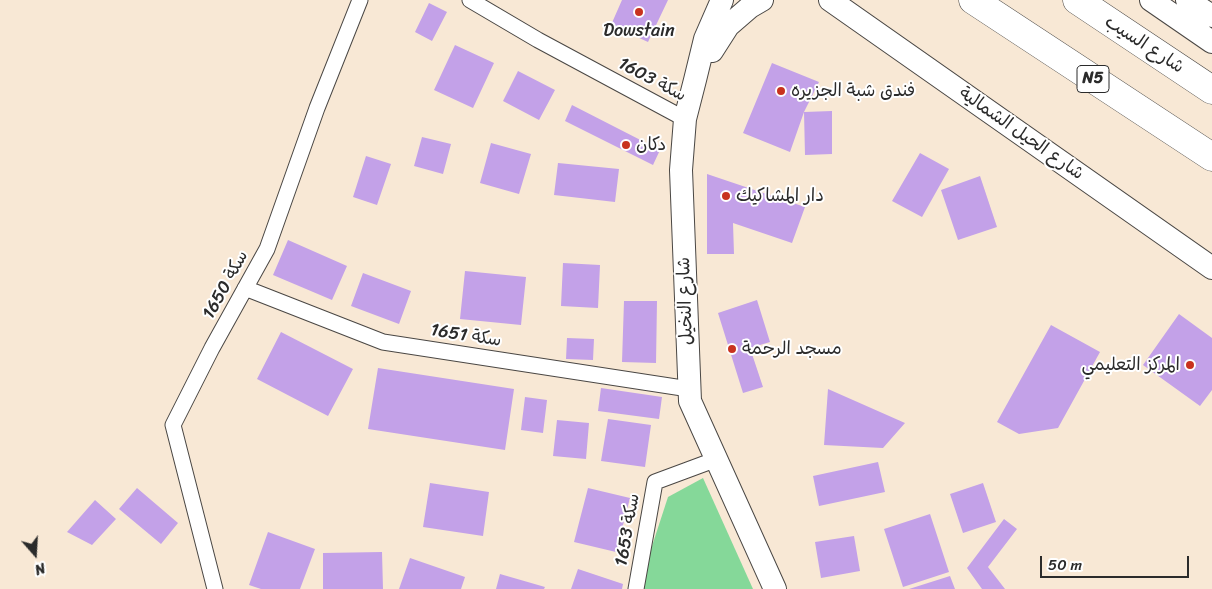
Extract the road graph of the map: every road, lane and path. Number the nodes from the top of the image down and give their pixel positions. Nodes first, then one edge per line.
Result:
1 (360, 0) edge
2 (470, 0) edge
3 (710, 0) edge
4 (722, 0) edge
5 (762, 0) edge
6 (830, 0) edge
7 (973, 0) edge
8 (1076, 0) edge
9 (1187, 0) edge
10 (1158, 3) edge
11 (1212, 16) edge
12 (705, 39) junction
13 (1212, 42) edge
14 (695, 80) junction
15 (1212, 90) edge
16 (686, 119) junction
17 (1212, 158) edge
18 (1212, 268) edge
19 (246, 288) junction
20 (689, 389) junction
21 (717, 459) junction
22 (215, 589) edge
23 (636, 589) edge
24 (775, 589) edge

1 - 19 street, سكة 1650
2 - 16 street, سكة 1603
3 - 12 street
4 - 12 street, شارع النخيل
5 - 14 street
6 - 18 street, شارع الحيل الشمالية
7 - 17 highway, N5
8 - 15 highway, شارع السيب
9 - 11 street
10 - 13 street
12 - 14 street, شارع النخيل
14 - 16 street, شارع النخيل
16 - 20 street, شارع النخيل
19 - 20 street, سكة 1651
19 - 22 street, سكة 1650
20 - 21 street, شارع النخيل
21 - 23 street, سكة 1653
21 - 24 street, شارع النخيل

